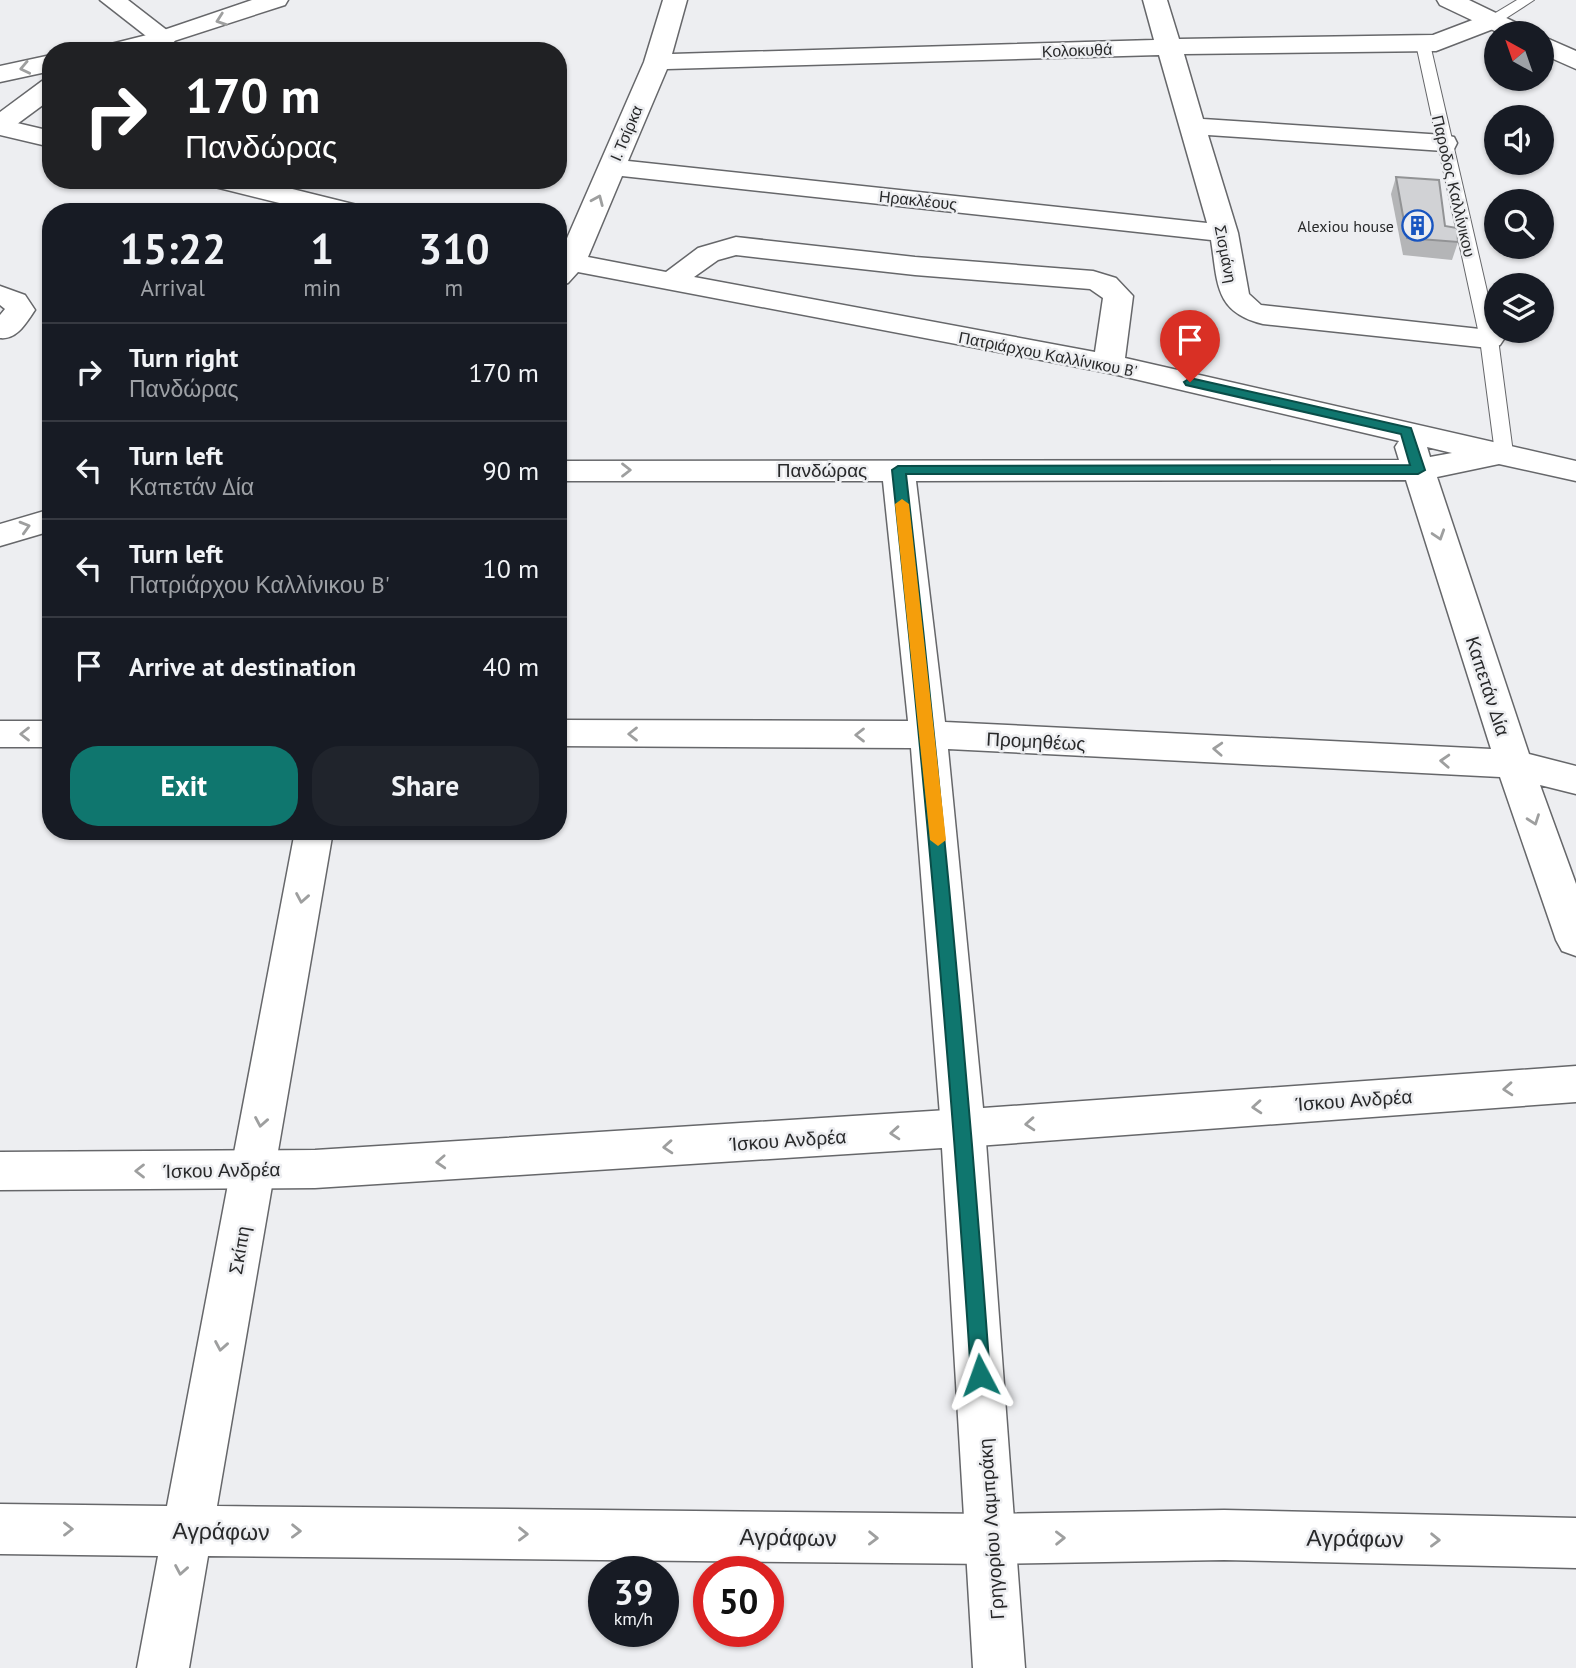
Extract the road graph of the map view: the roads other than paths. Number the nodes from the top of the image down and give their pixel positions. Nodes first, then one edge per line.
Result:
1 (276, 0) edge
2 (675, 0) edge
3 (1155, 0) edge
4 (1449, 0) edge
5 (1528, 0) edge
6 (121, 2) edge
7 (1492, 21) joint
8 (1484, 25) edge
9 (164, 38) junction
10 (148, 42) edge
11 (1423, 44) junction
12 (1170, 47) junction
13 (1554, 50) edge
14 (1576, 61) edge
15 (657, 62) junction
16 (42, 65) edge
17 (0, 74) edge
18 (42, 94) edge
19 (0, 126) edge
20 (1194, 126) junction
21 (42, 137) edge
22 (1444, 143) junction
23 (612, 167) junction
24 (258, 189) edge
25 (314, 203) edge
26 (1224, 233) junction
27 (567, 257) edge
28 (567, 268) edge
29 (671, 282) junction
30 (0, 295) edge
31 (1484, 317) edge
32 (4, 330) dead end
33 (1484, 338) edge
34 (1490, 343) edge
35 (1109, 364) junction
36 (1407, 431) junction
37 (1504, 453) junction
38 (898, 470) junction
39 (1418, 470) junction
40 (567, 471) edge
41 (1576, 471) edge
42 (42, 523) edge
43 (0, 535) edge
44 (567, 733) edge
45 (0, 734) edge
46 (42, 734) edge
47 (928, 735) junction
48 (1514, 764) junction
49 (1576, 780) edge
50 (312, 840) edge
51 (1576, 940) edge
52 (1576, 1084) edge
53 (963, 1128) junction
54 (253, 1168) junction
55 (0, 1171) edge
56 (0, 1529) edge
57 (188, 1530) junction
58 (992, 1539) junction
59 (1576, 1543) edge
60 (163, 1668) edge
61 (999, 1668) edge

1 -> 9 street
2 - 15 street, Ι. Τσίρκα
3 - 12 street, Σισμάνη
4 - 7 street
5 - 7 lane
6 - 9 street
8 - 11 street, Κολοκυθά
9 - 10 street
11 - 12 street, Κολοκυθά
11 - 22 lane, Παροδος Καλλίνικου
12 - 15 street, Κολοκυθά
12 - 20 street, Σισμάνη
13 - 14 street
15 - 23 street, Ι. Τσίρκα
16 -> 17 street
18 - 19 street
19 - 21 street
20 - 22 street
20 - 26 street, Σισμάνη
22 - 31 lane, Παροδος Καλλίνικου
23 - 26 street, Ηρακλέους
27 -> 23 street, Ι. Τσίρκα
24 - 25 street
26 - 33 street, Σισμάνη
28 - 29 street, Πατριάρχου Καλλίνικου B'
29 - 35 street, Πατριάρχου Καλλίνικου B'
29 - 35 street
30 - 32 street
34 - 37 lane, Παροδος Καλλίνικου
35 - 36 street, Πατριάρχου Καλλίνικου B'
36 - 37 street, Πατριάρχου Καλλίνικου B'
36 - 39 street, Καπετάν Δία
37 - 39 street, Πανδώρας
37 - 41 street, Πατριάρχου Καλλίνικου B'
38 - 39 street, Πανδώρας
40 -> 38 street, Πανδώρας
38 - 47 street, Γρηγορίου Λαμπράκη
39 -> 48 street, Καπετάν Δία
43 -> 42 street
47 -> 44 street, Προμηθέως
46 -> 45 street
48 -> 47 street, Προμηθέως
47 - 53 street, Γρηγορίου Λαμπράκη
48 - 49 street, Προμηθέως
48 -> 51 street, Καπετάν Δία
50 -> 54 street, Σκίπη
52 -> 53 street, Ίσκου Ανδρέα
53 -> 54 street, Ίσκου Ανδρέα
53 - 58 street, Γρηγορίου Λαμπράκη
54 -> 55 street, Ίσκου Ανδρέα
54 -> 57 street, Σκίπη
56 -> 57 street, Αγράφων
57 -> 58 street, Αγράφων
57 -> 60 street, Σκίπη
58 -> 59 street, Αγράφων
58 - 61 street, Γρηγορίου Λαμπράκη

